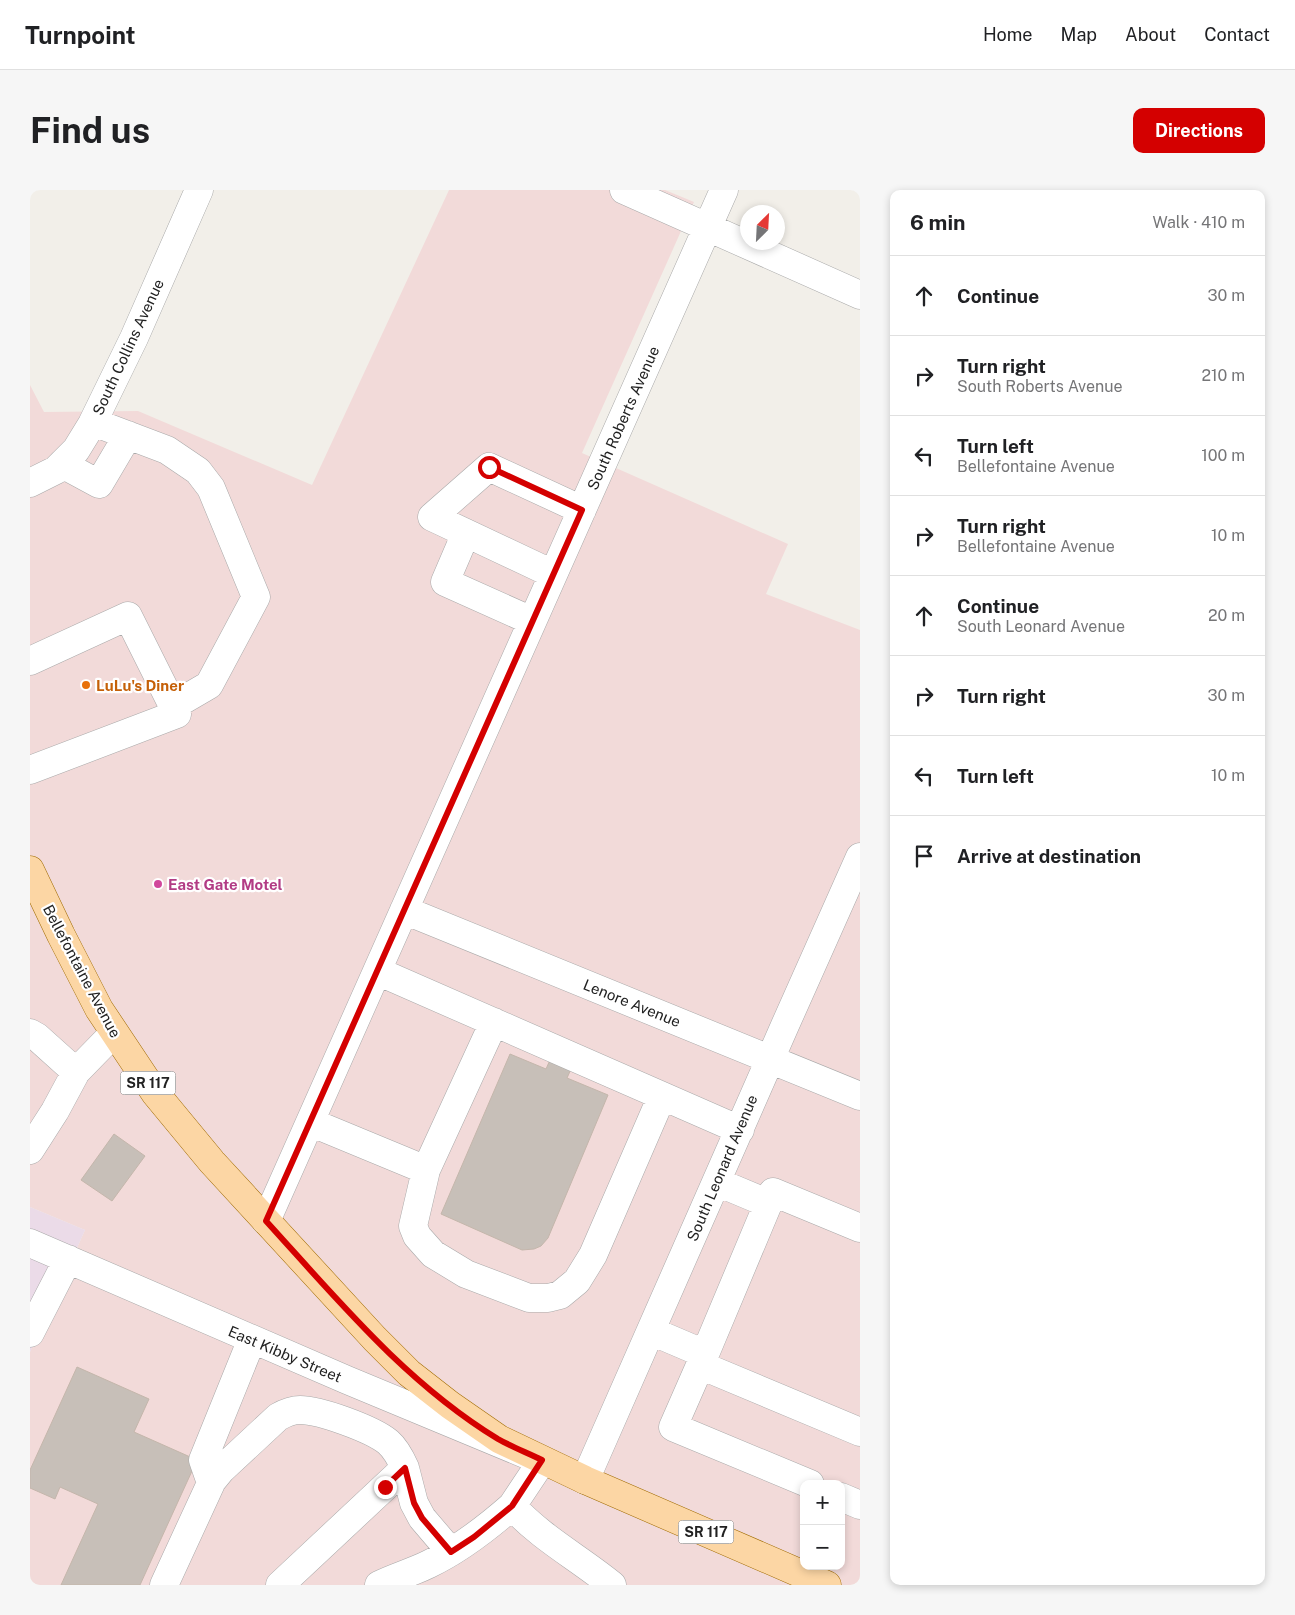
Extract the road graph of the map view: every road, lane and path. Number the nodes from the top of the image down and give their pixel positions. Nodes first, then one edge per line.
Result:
1 (199, 190) edge
2 (624, 190) edge
3 (724, 190) edge
4 (707, 227) junction
5 (860, 295) edge
6 (93, 422) junction
7 (128, 435) junction
8 (62, 464) junction
9 (30, 482) edge
10 (582, 510) junction
11 (466, 533) junction
12 (553, 574) junction
13 (532, 622) junction
14 (30, 661) edge
15 (173, 706) junction
16 (30, 770) edge
17 (860, 856) edge
18 (30, 870) edge
19 (404, 910) junction
20 (377, 971) junction
21 (494, 1022) junction
22 (30, 1033) edge
23 (114, 1033) junction
24 (769, 1059) junction
25 (76, 1072) junction
26 (662, 1096) junction
27 (860, 1096) edge
28 (310, 1122) junction
29 (740, 1130) junction
30 (30, 1150) edge
31 (426, 1170) junction
32 (716, 1182) junction
33 (767, 1203) junction
34 (266, 1221) junction
35 (860, 1228) edge
36 (30, 1243) edge
37 (68, 1260) junction
38 (651, 1331) junction
39 (30, 1333) edge
40 (252, 1339) junction
41 (703, 1359) junction
42 (860, 1432) edge
43 (542, 1460) junction
44 (405, 1468) junction
45 (585, 1480) junction
46 (800, 1480) edge
47 (211, 1483) junction
48 (845, 1499) edge
49 (860, 1505) edge
50 (512, 1506) junction
51 (451, 1552) junction
52 (291, 1582) edge
53 (164, 1585) edge
54 (379, 1585) edge
55 (612, 1585) edge
56 (827, 1585) edge

1 - 6 street, South Collins Avenue
2 - 4 street
3 - 4 street, South Roberts Avenue
4 - 5 street
4 - 10 street, South Roberts Avenue
6 - 7 street
6 - 8 street, South Collins Avenue
7 - 8 street
7 - 15 street
8 - 9 street, South Collins Avenue
10 - 11 street
10 - 12 street, South Roberts Avenue
11 - 12 street
11 - 13 street
12 - 13 street, South Roberts Avenue
13 - 19 street, South Roberts Avenue
14 - 15 street
15 - 16 street
17 - 24 street, South Leonard Avenue
18 - 23 main road, Bellefontaine Avenue / SR 117
19 - 20 street, South Roberts Avenue
19 - 24 street, Lenore Avenue
20 - 21 street
20 - 28 street, South Roberts Avenue
21 - 26 street
21 - 31 street
22 - 25 street
23 - 25 street
23 - 34 main road, Bellefontaine Avenue / SR 117
24 - 27 street, Lenore Avenue
24 - 29 street, South Leonard Avenue
25 - 30 street
26 - 29 street
26 - 31 street
28 - 31 street
28 - 34 street, South Roberts Avenue
29 - 32 street, South Leonard Avenue
32 - 33 street
32 - 38 street, South Leonard Avenue
33 - 35 street
33 - 41 street
34 - 43 main road, Bellefontaine Avenue / SR 117
36 - 37 street, East Kibby Street
37 - 39 street
37 - 40 street, East Kibby Street
38 - 41 street
38 - 45 street, South Leonard Avenue
40 - 43 street, East Kibby Street
40 - 47 street
41 - 42 street
41 - 46 street
43 - 45 main road, SR 117
43 - 50 street
44 - 47 street
44 - 51 street
44 - 52 street
45 - 56 main road, SR 117
47 - 53 street
48 - 49 street
50 - 51 street
50 - 55 street
51 - 54 street

